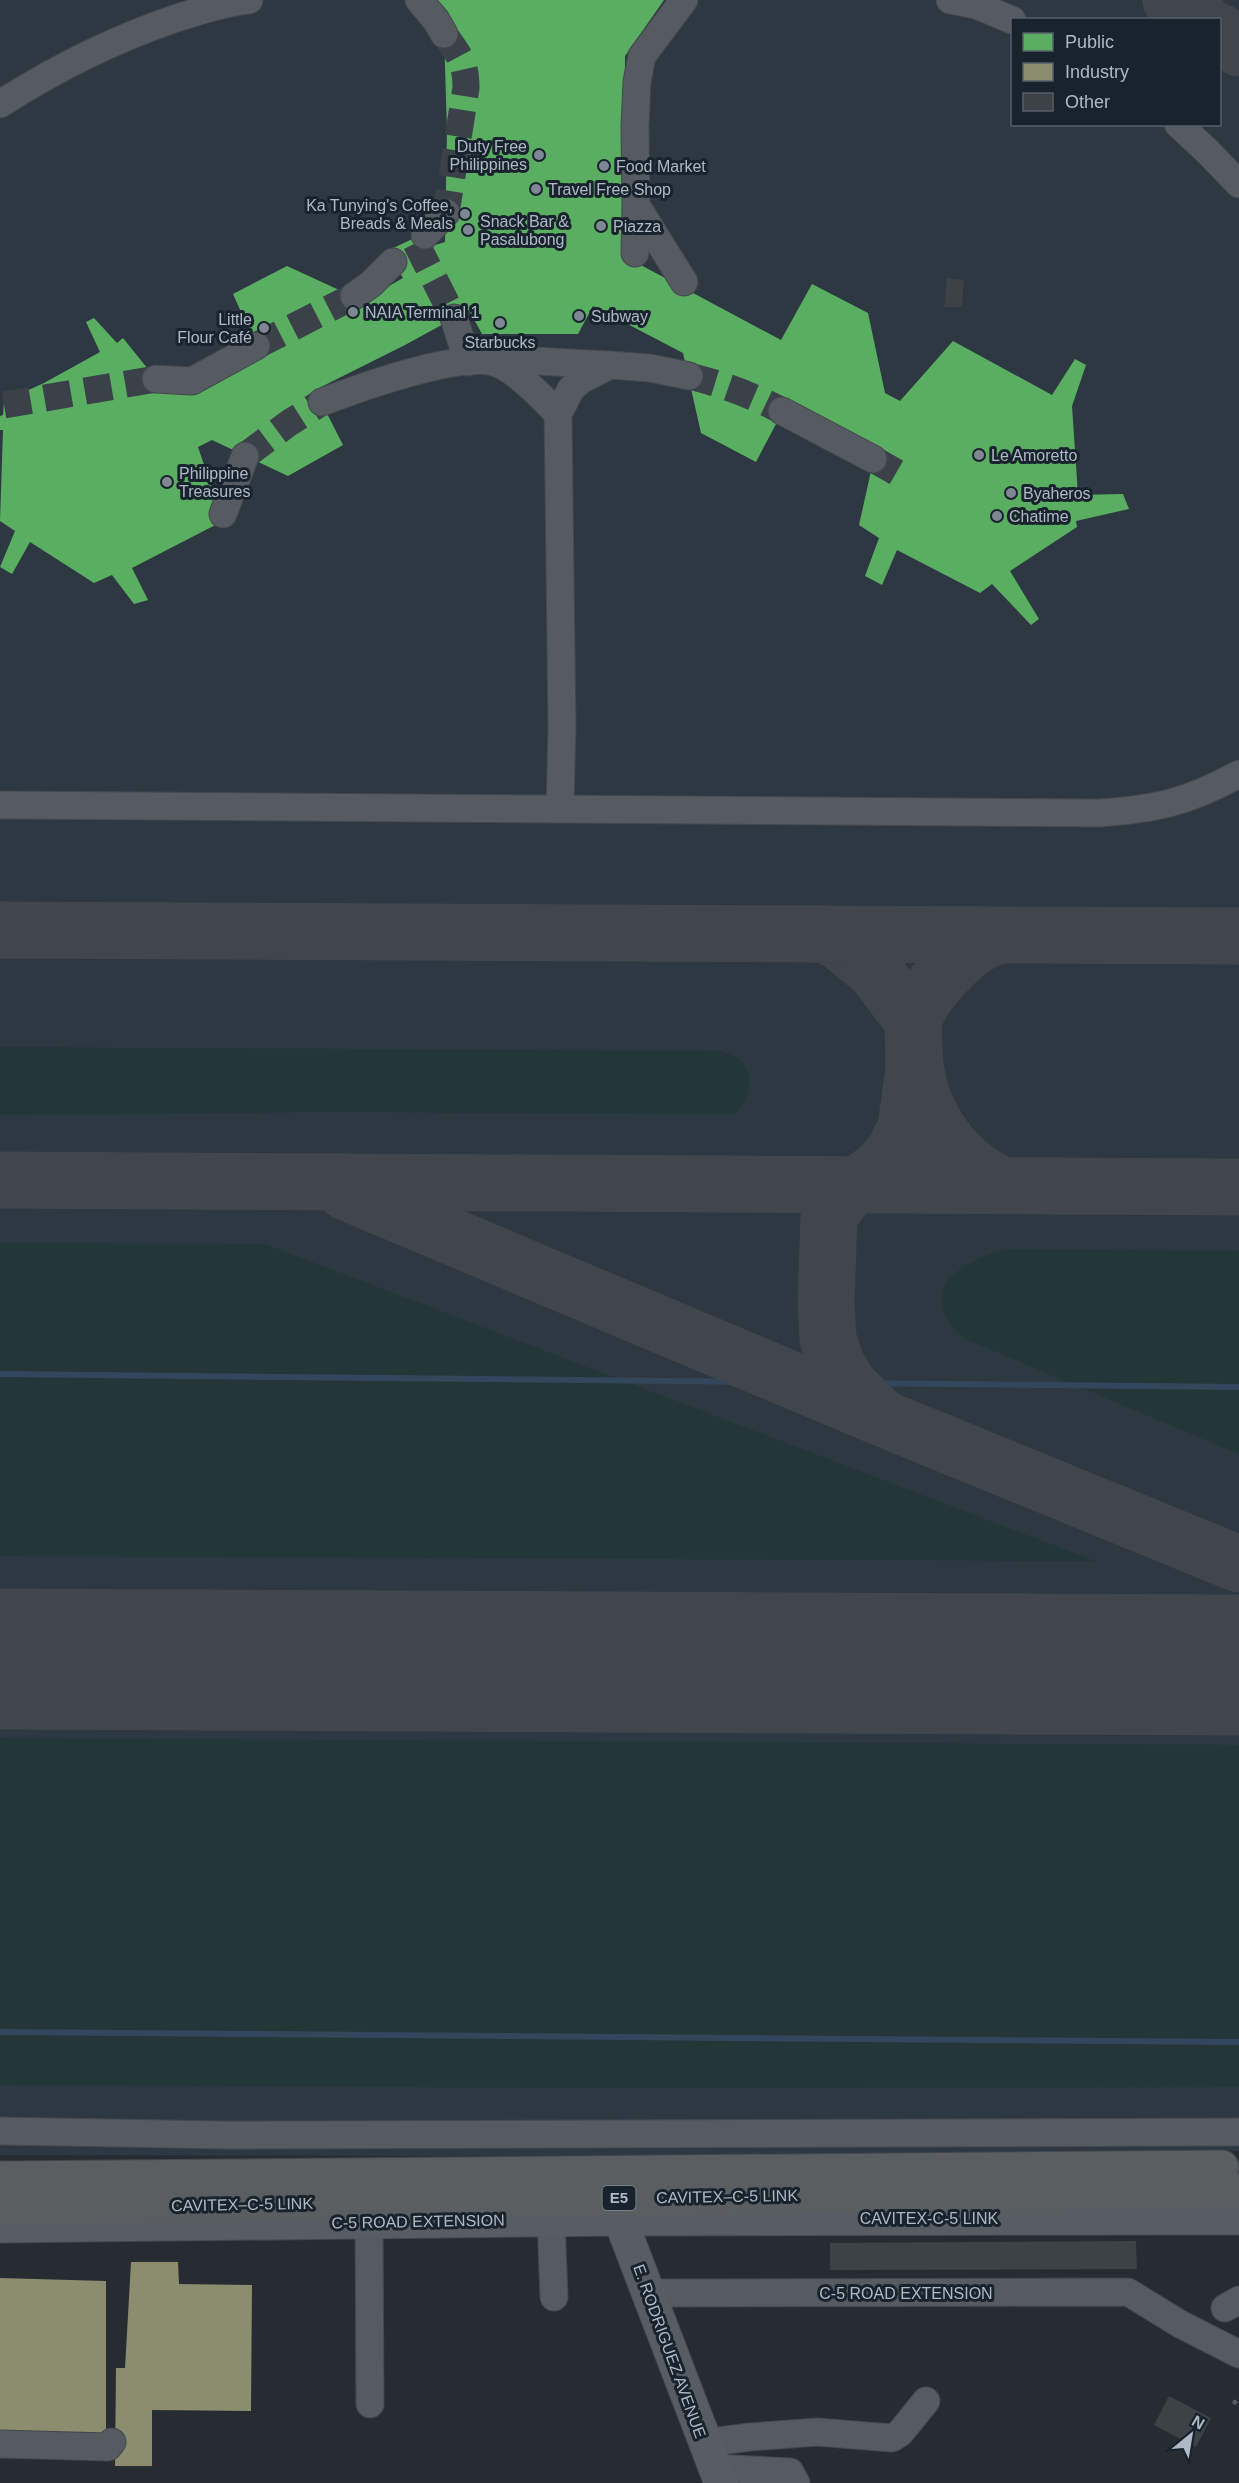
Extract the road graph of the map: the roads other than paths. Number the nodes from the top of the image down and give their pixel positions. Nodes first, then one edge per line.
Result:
1 (249, 0) edge
2 (419, 0) edge
3 (684, 0) edge
4 (950, 0) edge
5 (207, 2) edge
6 (1011, 20) edge
7 (444, 34) tunnel mouth
8 (0, 104) edge
9 (1180, 126) edge
10 (1239, 184) edge
11 (636, 205) junction
12 (446, 213) tunnel mouth
13 (425, 235) dead end
14 (635, 253) dead end
15 (393, 262) dead end
16 (684, 282) dead end
17 (354, 296) tunnel mouth
18 (454, 318) tunnel mouth
19 (256, 346) tunnel mouth
20 (481, 362) junction
21 (610, 365) junction
22 (689, 376) tunnel mouth
23 (156, 378) tunnel mouth
24 (322, 402) tunnel mouth
25 (782, 411) tunnel mouth
26 (558, 414) junction
27 (245, 456) tunnel mouth
28 (873, 459) tunnel mouth
29 (223, 514) dead end
30 (1239, 774) edge
31 (0, 805) edge
32 (560, 808) junction
33 (0, 2131) edge
34 (1239, 2132) edge
35 (1239, 2167) edge
36 (0, 2178) edge
37 (1239, 2190) edge
38 (0, 2208) edge
39 (1239, 2218) edge
40 (620, 2219) junction
41 (551, 2220) junction
42 (369, 2222) junction
43 (0, 2226) edge
44 (648, 2293) junction
45 (554, 2297) dead end
46 (1239, 2354) edge
47 (926, 2401) dead end
48 (370, 2404) dead end
49 (112, 2442) dead end
50 (0, 2444) edge
51 (713, 2465) edge
52 (796, 2483) edge

1 - 5 street
2 - 7 street
3 - 11 street
4 - 6 street
5 - 8 street
9 - 10 street
11 - 14 street
11 - 16 street
12 - 13 street
15 - 17 street
18 - 20 street
19 - 23 street
20 - 21 street
20 - 24 street
20 - 26 street
21 - 22 street
21 - 26 street
25 - 28 street
26 - 32 street
27 - 29 street
30 - 32 street
31 - 32 street
33 - 34 street
35 - 36 highway, CAVITEX–C-5 LINK / E5
37 - 38 highway, CAVITEX–C-5 LINK / E5
39 - 40 main road, CAVITEX-C-5 LINK
40 - 41 main road, C-5 ROAD EXTENSION
40 - 44 main road, E. RODRIGUEZ AVENUE
41 - 42 main road, C-5 ROAD EXTENSION
41 - 45 street
42 - 43 main road, C-5 ROAD EXTENSION
42 - 48 street
44 - 46 street, C-5 ROAD EXTENSION
44 - 51 main road, E. RODRIGUEZ AVENUE
47 - 51 street
49 - 50 street
51 - 52 street

